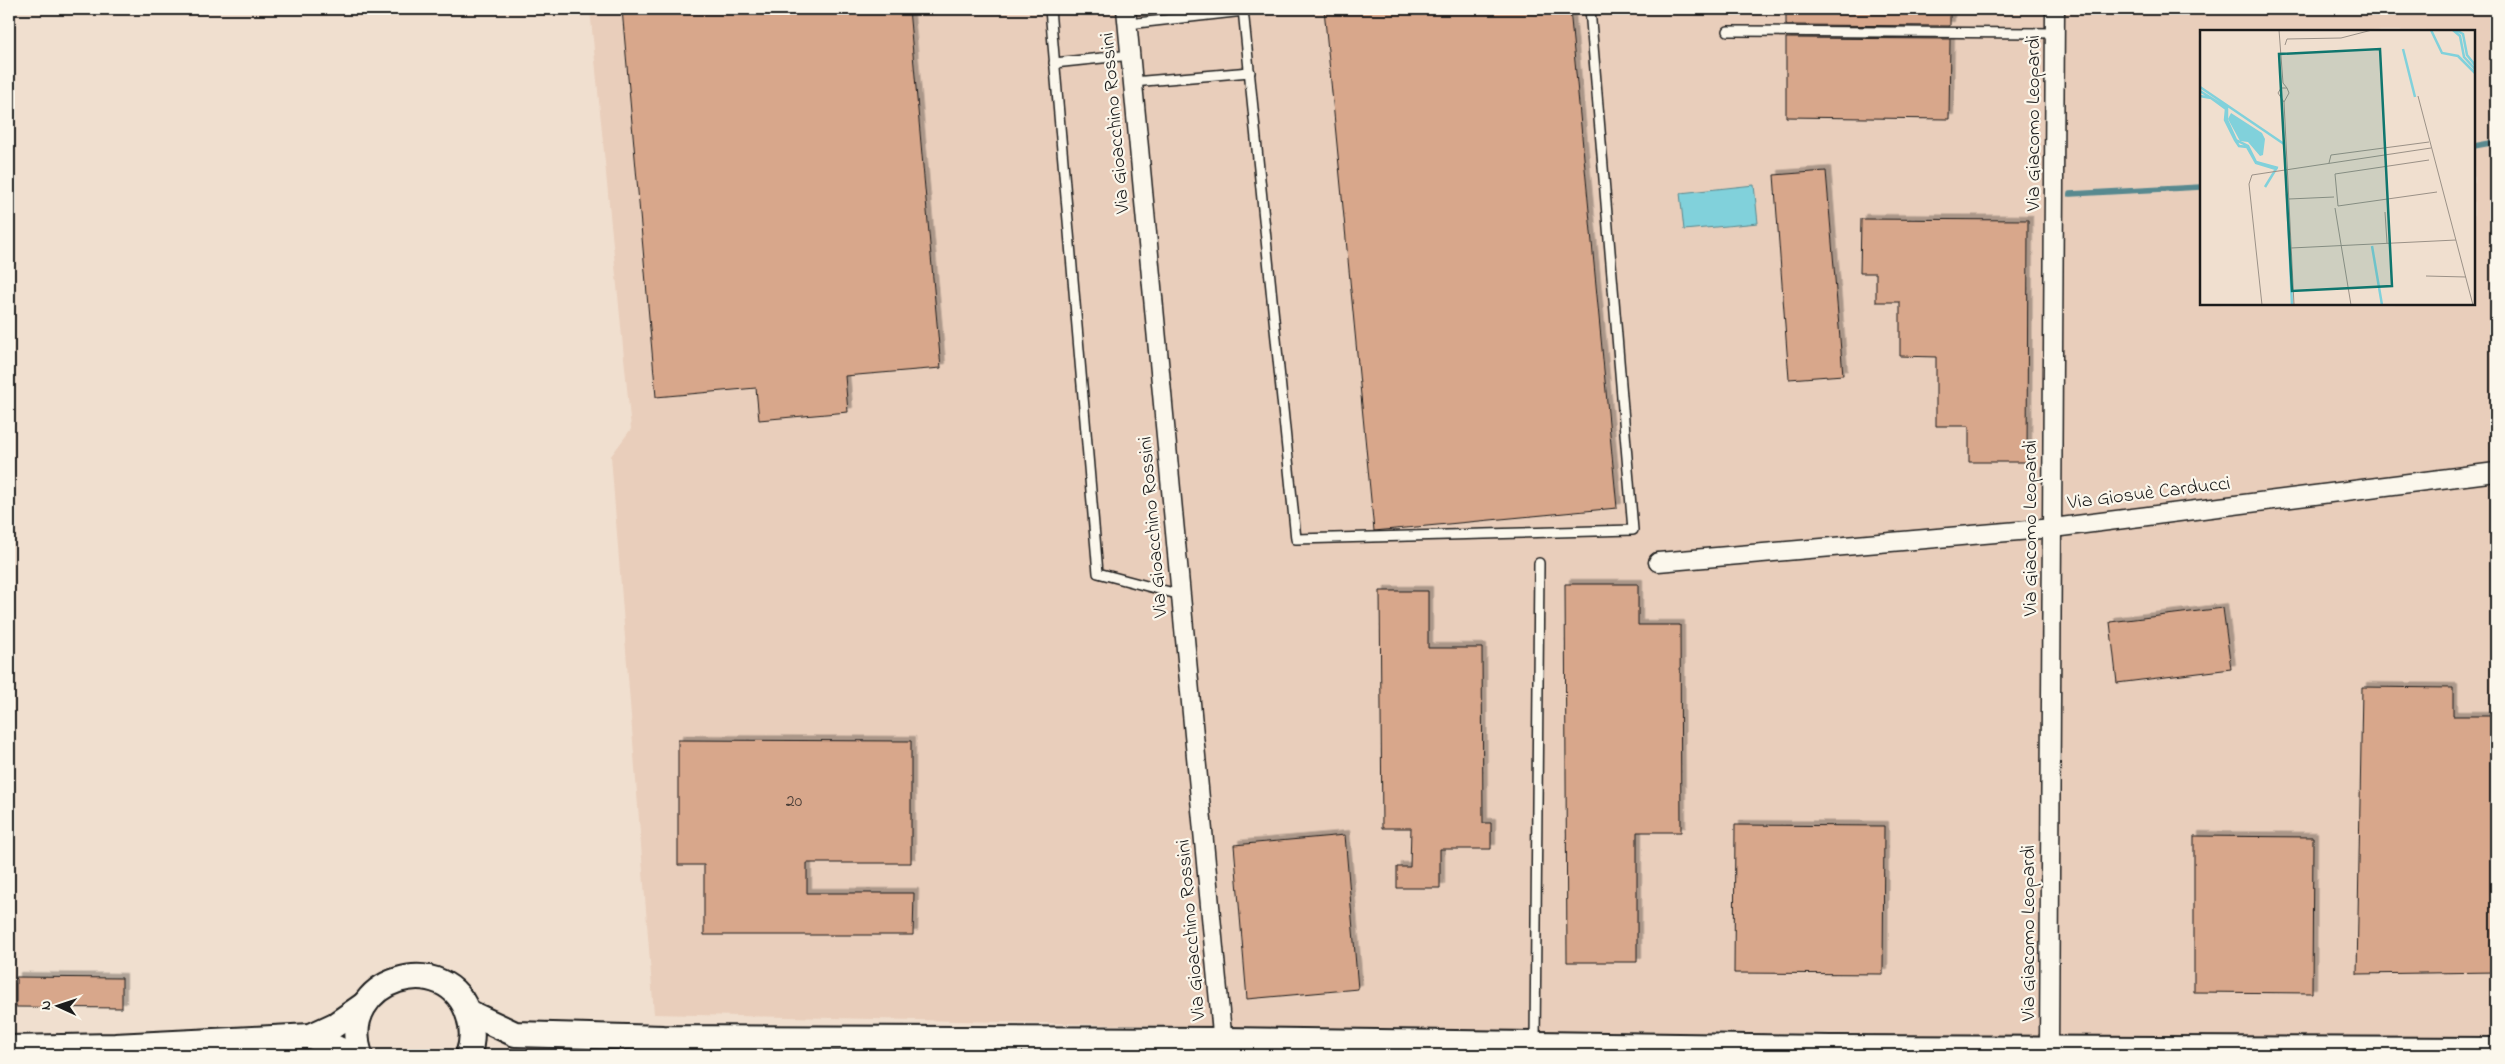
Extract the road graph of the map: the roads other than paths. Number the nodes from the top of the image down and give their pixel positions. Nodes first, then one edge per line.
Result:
1 (1050, 9) edge
2 (1590, 9) edge
3 (2056, 9) edge
4 (1243, 10) edge
5 (1127, 17) edge
6 (1728, 31) dead end
7 (2055, 33) junction
8 (1130, 55) junction
9 (1054, 63) junction
10 (1250, 72) junction
11 (1133, 82) junction
12 (2496, 472) edge
13 (2053, 528) junction
14 (1658, 562) dead end
15 (1539, 563) dead end
16 (1182, 596) junction
17 (365, 1004) junction
18 (468, 1012) junction
19 (515, 1034) junction
20 (311, 1036) junction
21 (1535, 1044) junction
22 (9, 1048) edge
23 (1224, 1048) edge
24 (2049, 1048) junction
25 (2496, 1050) edge
26 (469, 1054) edge
27 (351, 1055) edge
28 (360, 1055) edge

1 - 9 lane
2 - 10 lane
3 - 7 street, Via Giacomo Leopardi
4 - 5 lane
4 - 10 lane
5 - 8 street, Via Gioacchino Rossini
6 - 7 lane
7 - 13 street, Via Giacomo Leopardi
8 - 9 lane
8 - 11 street, Via Gioacchino Rossini
9 - 16 lane
10 - 11 lane
11 - 16 street, Via Gioacchino Rossini
12 - 13 street, Via Giosuè Carducci
13 - 14 street, Via Giosuè Carducci
13 - 24 street, Via Giacomo Leopardi
15 - 21 lane
16 - 23 street, Via Gioacchino Rossini
17 - 18 main road
17 - 20 main road
17 - 28 main road
18 - 19 main road
18 - 26 main road
19 - 23 main road
19 - 26 main road
20 - 22 main road
20 - 27 main road
21 - 23 main road
21 - 24 main road
24 - 25 main road

